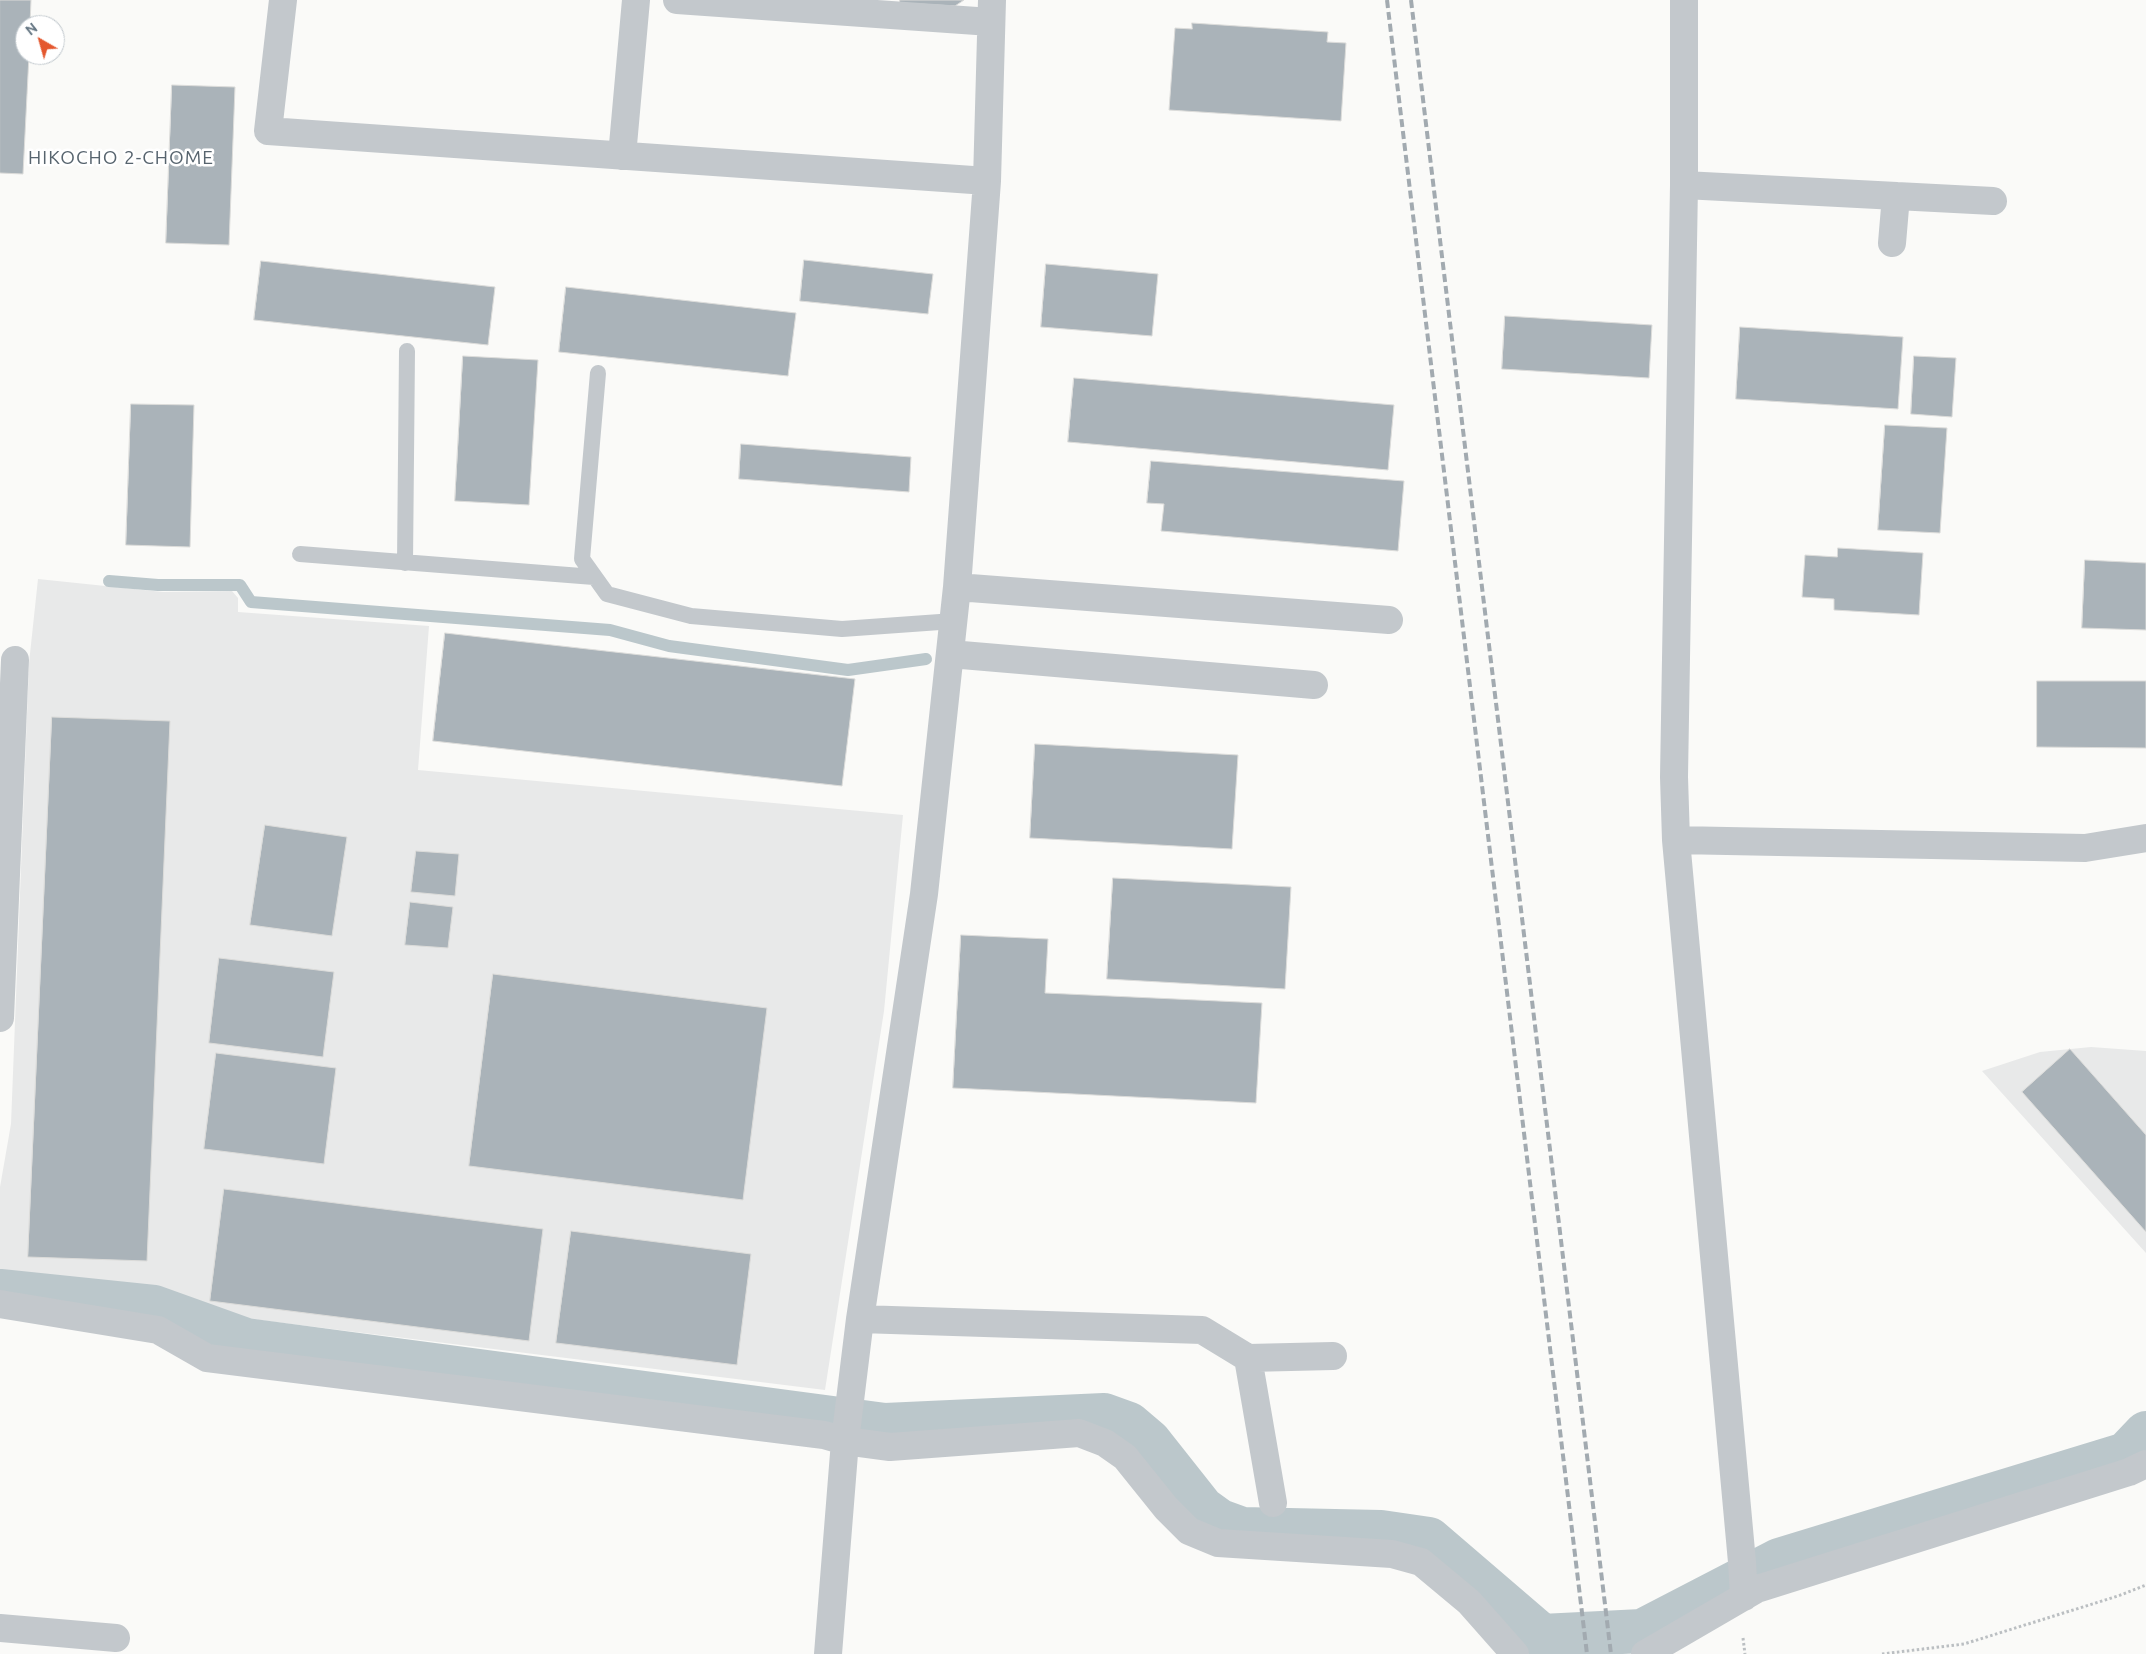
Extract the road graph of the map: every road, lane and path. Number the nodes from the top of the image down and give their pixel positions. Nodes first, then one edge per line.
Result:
1 (284, 0) edge
2 (636, 0) edge
3 (676, 0) edge
4 (1684, 0) edge
5 (991, 11) edge
6 (622, 156) junction
7 (987, 181) junction
8 (1684, 185) junction
9 (1896, 196) junction
10 (1993, 202) dead end
11 (1892, 244) dead end
12 (407, 351) dead end
13 (598, 373) dead end
14 (300, 554) dead end
15 (405, 563) junction
16 (594, 577) junction
17 (957, 587) junction
18 (1389, 620) dead end
19 (954, 621) junction
20 (950, 654) junction
21 (15, 660) dead end
22 (1314, 685) dead end
23 (2146, 838) edge
24 (1676, 840) junction
25 (2, 912) edge
26 (0, 1018) edge
27 (0, 1304) edge
28 (860, 1319) junction
29 (1333, 1356) dead end
30 (1248, 1358) junction
31 (846, 1438) junction
32 (2146, 1464) edge
33 (1273, 1503) dead end
34 (1743, 1581) junction
35 (2146, 1585) edge
36 (0, 1628) edge
37 (116, 1638) dead end
38 (53, 1643) edge
39 (828, 1654) edge
40 (1515, 1654) edge
41 (1645, 1654) edge
42 (1882, 1654) edge

1 - 6 street
2 - 6 street
3 - 5 street
4 - 8 street
5 - 7 street
6 - 7 street
7 - 17 street
8 - 9 street
8 - 24 street
9 - 10 street
9 - 11 street
12 - 15 lane
13 - 16 lane
14 - 15 lane
15 - 16 lane
16 - 19 lane
17 - 18 street
17 - 19 street
19 - 20 street
20 - 22 street
20 - 28 street
21 - 25 street
23 - 24 street
24 - 34 street
25 - 26 street
27 - 31 street
28 - 30 street
28 - 31 street
29 - 30 street
30 - 33 street
31 - 39 street
31 - 40 street
32 - 34 street
34 - 41 street
35 - 42 path
36 - 38 street
37 - 38 street

